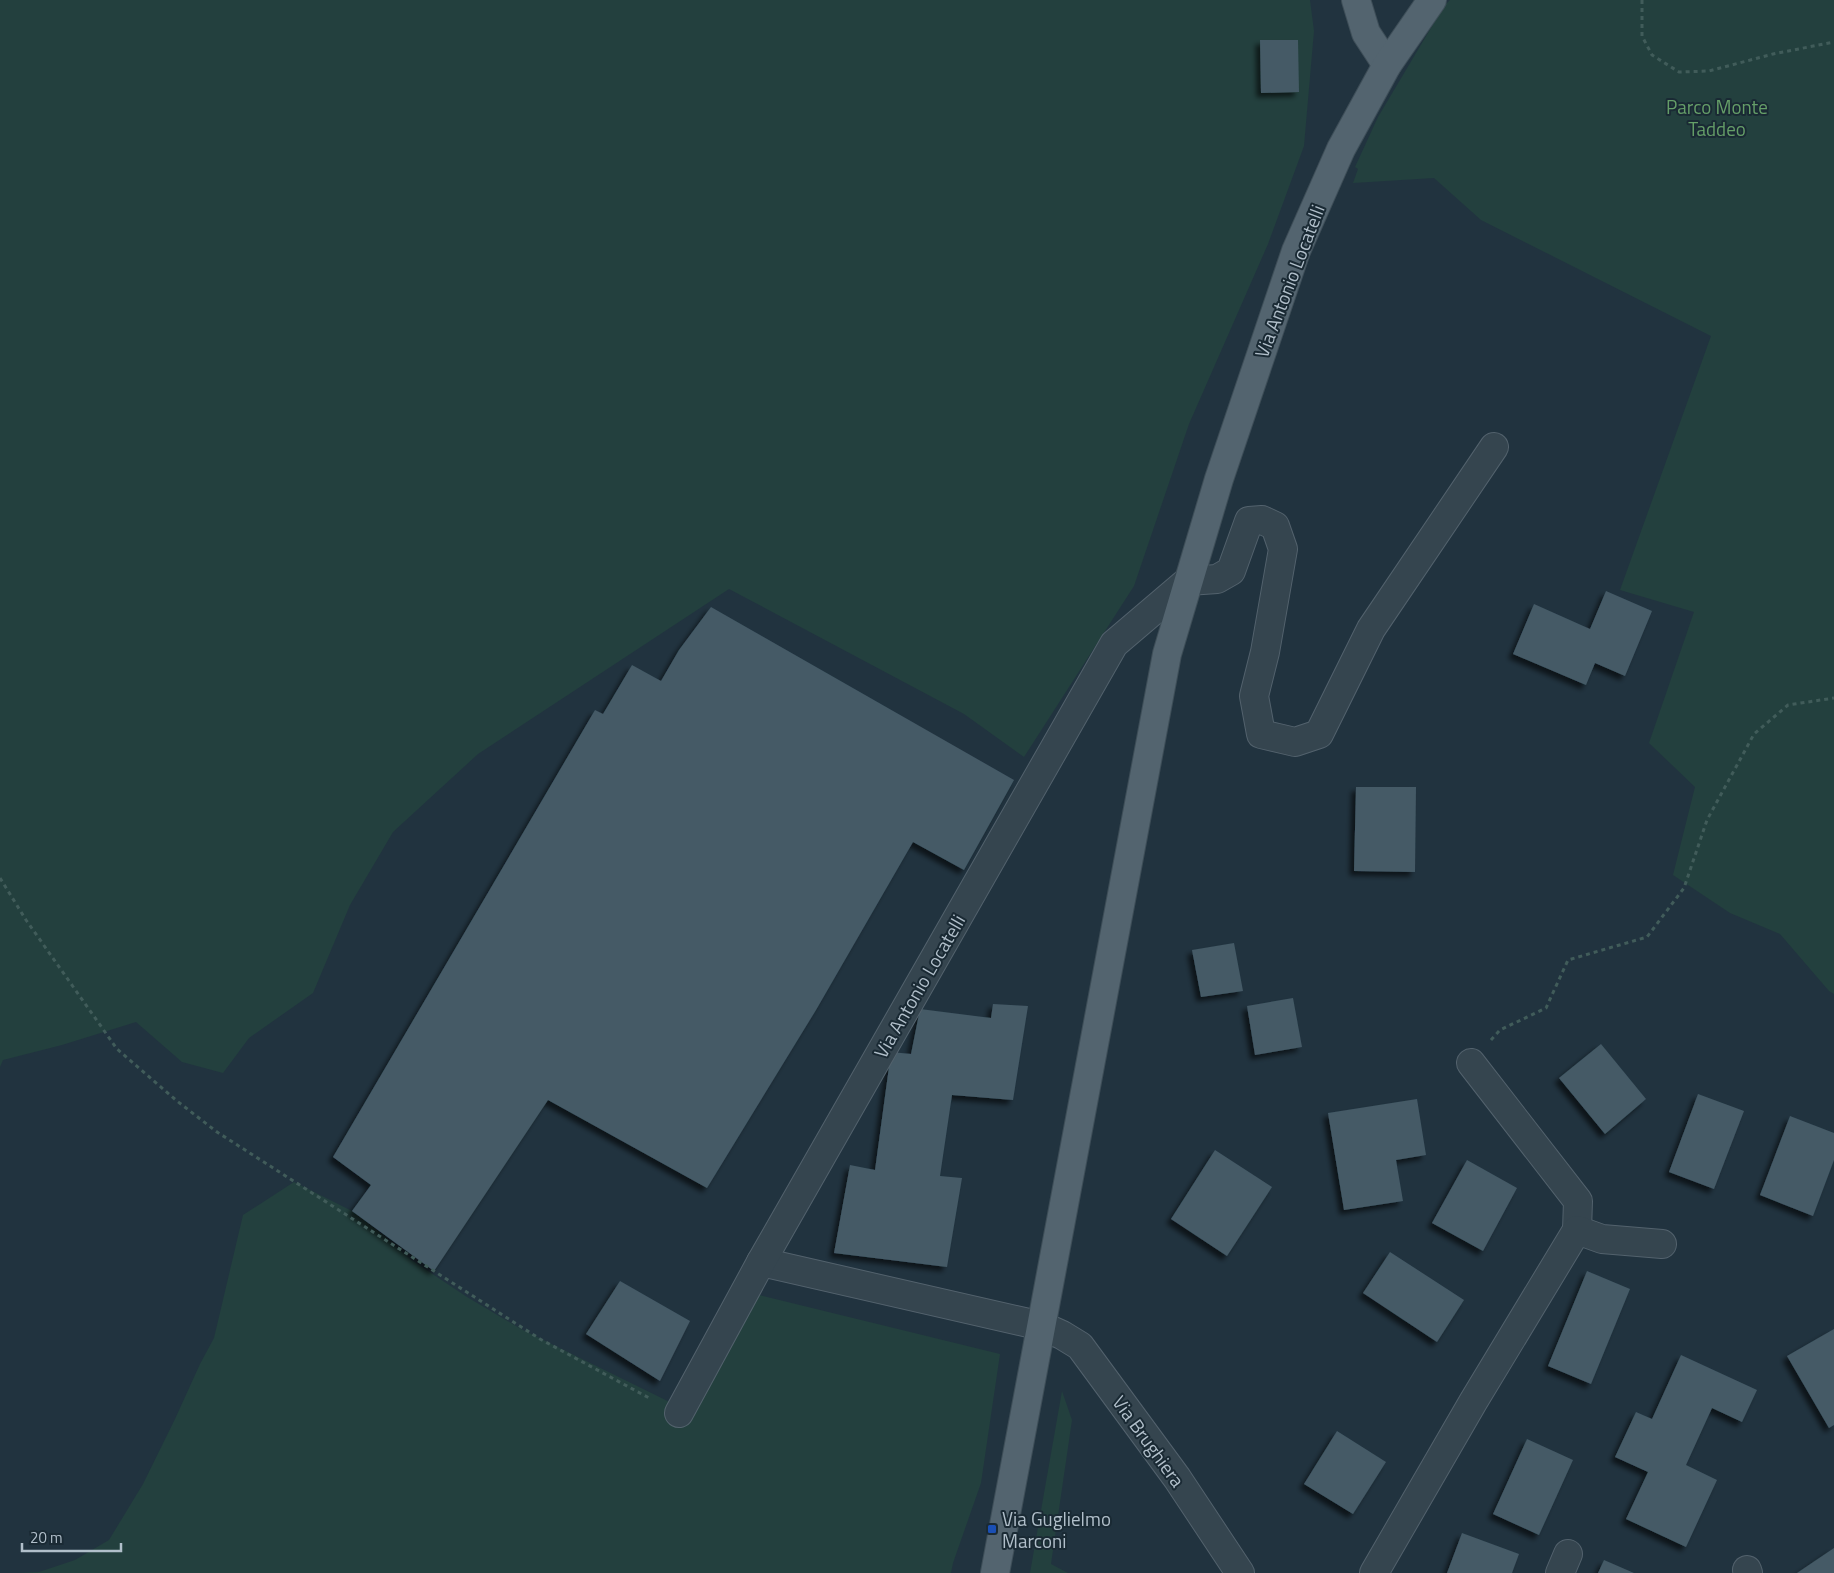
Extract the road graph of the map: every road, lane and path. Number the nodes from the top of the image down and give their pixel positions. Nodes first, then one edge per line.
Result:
1 (1356, 0) edge
2 (1432, 0) edge
3 (1642, 0) edge
4 (1834, 42) edge
5 (1387, 64) junction
6 (1494, 447) dead end
7 (1188, 581) junction
8 (1834, 698) edge
9 (0, 878) edge
10 (1471, 1063) joint
11 (1577, 1230) junction
12 (1662, 1244) dead end
13 (761, 1262) junction
14 (1042, 1326) junction
15 (679, 1413) joint
16 (995, 1573) edge
17 (1240, 1573) edge
18 (1374, 1573) edge

1 - 5 main road
2 - 5 main road, Via Antonio Locatelli
3 - 4 path
5 - 7 main road, Via Antonio Locatelli
6 - 7 street
7 - 13 street, Via Antonio Locatelli
7 - 14 main road, Via Antonio Locatelli
8 - 10 path
9 - 15 path
10 - 11 street
11 - 12 street
11 - 18 street
13 - 14 street, Via Brughiera
13 - 15 street, Via Antonio Locatelli
14 - 16 main road
14 - 17 street, Via Brughiera

